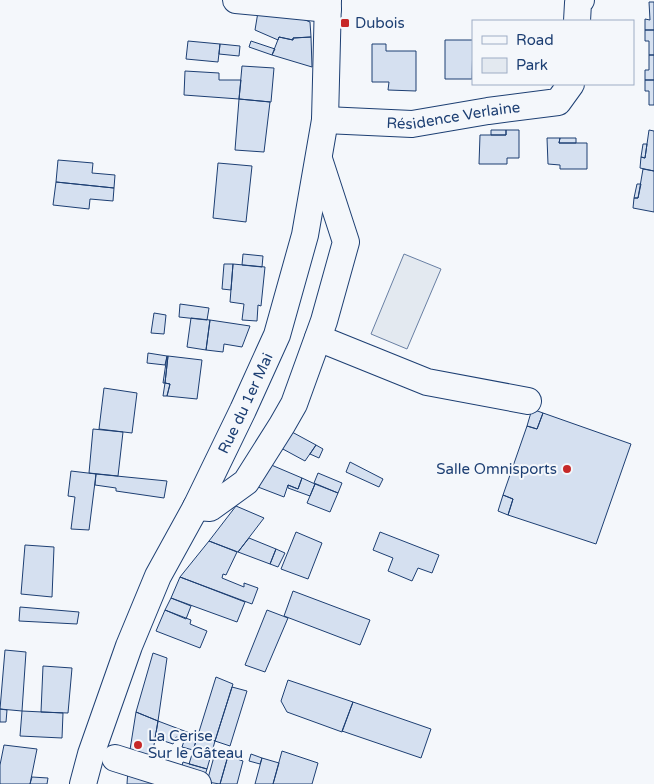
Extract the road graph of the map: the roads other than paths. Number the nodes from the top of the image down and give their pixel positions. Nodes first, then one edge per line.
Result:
1 (236, 0) edge
2 (581, 0) edge
3 (328, 4) edge
4 (577, 20) edge
5 (570, 85) edge
6 (325, 120) junction
7 (318, 157) junction
8 (318, 338) junction
9 (528, 401) dead end
10 (196, 507) junction
11 (115, 758) dead end
12 (82, 784) edge
13 (198, 784) edge

1 - 3 street
2 - 4 street
3 - 6 street, Rue du 1er Mai
5 - 6 street, Résidence Verlaine
6 - 7 street, Rue du 1er Mai
7 - 8 street
7 - 10 street, Rue du 1er Mai
8 - 9 street
8 - 10 street
10 - 12 street, Rue du 1er Mai
11 - 13 street

